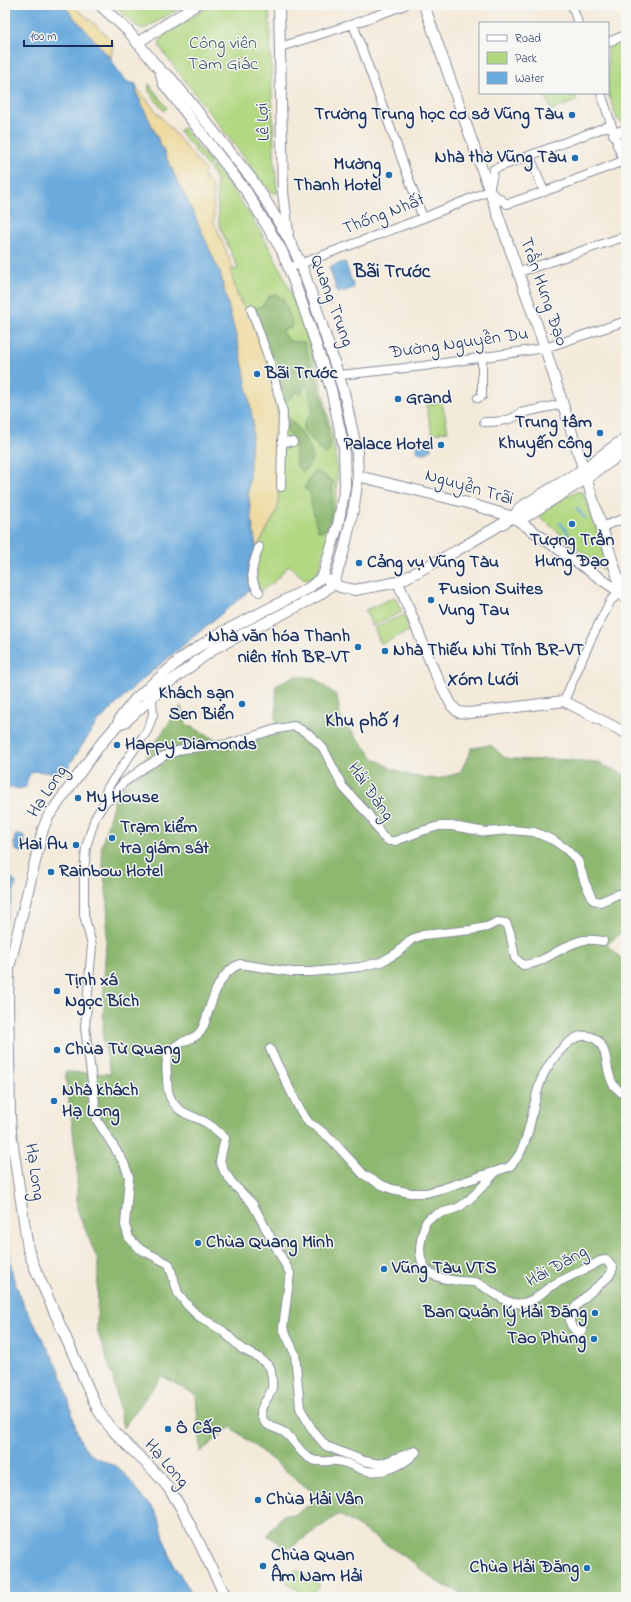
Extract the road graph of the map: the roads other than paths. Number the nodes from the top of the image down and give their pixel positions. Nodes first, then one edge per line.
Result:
1 (100, 5) edge
2 (196, 5) edge
3 (279, 5) edge
4 (405, 5) edge
5 (424, 5) edge
6 (572, 5) edge
7 (578, 22) edge
8 (353, 24) junction
9 (626, 35) edge
10 (609, 42) edge
11 (138, 43) junction
12 (280, 47) junction
13 (160, 70) junction
14 (601, 94) edge
15 (612, 130) junction
16 (626, 130) edge
17 (622, 143) edge
18 (530, 156) junction
19 (623, 161) junction
20 (626, 170) edge
21 (490, 190) junction
22 (283, 192) junction
23 (544, 192) junction
24 (263, 196) junction
25 (423, 218) junction
26 (626, 236) edge
27 (288, 238) junction
28 (301, 264) junction
29 (289, 268) junction
30 (517, 273) junction
31 (251, 309) dead end
32 (626, 321) edge
33 (544, 348) junction
34 (482, 357) junction
35 (340, 375) junction
36 (478, 398) dead end
37 (563, 404) junction
38 (484, 422) dead end
39 (626, 436) edge
40 (282, 442) junction
41 (293, 442) dead end
42 (626, 445) edge
43 (626, 452) edge
44 (585, 474) junction
45 (358, 476) junction
46 (281, 487) dead end
47 (513, 517) junction
48 (626, 518) edge
49 (601, 527) junction
50 (258, 547) dead end
51 (323, 576) junction
52 (398, 582) junction
53 (334, 583) junction
54 (258, 592) dead end
55 (623, 596) edge
56 (212, 644) junction
57 (145, 690) junction
58 (152, 698) junction
59 (564, 701) junction
60 (118, 724) junction
61 (626, 732) edge
62 (105, 802) junction
63 (626, 892) edge
64 (603, 941) dead end
65 (270, 1049) dead end
66 (626, 1096) edge
67 (497, 1171) junction
68 (584, 1330) dead end
69 (227, 1597) edge

1 - 11 main road, Quang Trung
2 - 11 main road
3 - 12 main road, Lê Lợi
4 - 8 street
5 - 21 main road, Trần Hưng Đạo
6 - 7 street
8 - 12 street
8 - 25 street
9 - 10 street
11 - 13 main road, Quang Trung
12 - 22 main road, Lê Lợi
13 - 24 main road, Quang Trung
13 - 29 main road, Quang Trung
14 - 15 street
15 - 16 main road
15 - 17 street
15 - 18 street
17 - 19 street
18 - 21 street
18 - 23 street
19 - 20 street
19 - 23 street
21 - 23 street
21 - 25 street, Thống Nhất
21 - 30 main road, Trần Hưng Đạo
22 - 24 main road
22 - 27 main road, Lê Lợi
24 - 27 main road, Quang Trung
25 - 28 street, Thống Nhất
26 - 30 street
27 - 28 main road, Quang Trung
28 - 29 street, Thống Nhất
28 - 35 main road, Quang Trung
29 - 51 main road, Quang Trung
30 - 33 main road, Trần Hưng Đạo
31 - 40 street
32 - 33 street, Đường Nguyễn Du
33 - 34 street, Đường Nguyễn Du
33 - 37 main road, Trần Hưng Đạo
34 - 35 street, Đường Nguyễn Du
34 - 36 street
35 - 45 main road, Quang Trung
37 - 38 street
37 - 44 main road, Trần Hưng Đạo
39 - 44 street
40 - 41 street
40 - 46 street
42 - 44 main road
43 - 44 street
44 - 47 main road
44 - 49 main road, Trần Hưng Đạo
45 - 47 main road, Nguyễn Trãi
45 - 53 main road, Quang Trung
47 - 52 main road
47 - 55 main road, Nguyễn Trãi
48 - 49 street
49 - 55 main road, Trần Hưng Đạo
50 - 54 street
51 - 53 main road
51 - 56 main road, Hạ Long
52 - 53 main road
52 - 59 main road
53 - 56 main road, Hạ Long
55 - 59 street
56 - 57 main road, Hạ Long
56 - 58 main road, Hạ Long
57 - 58 main road
57 - 60 main road, Hạ Long
58 - 60 main road, Hạ Long
58 - 62 street
59 - 61 main road
60 - 69 main road, Hạ Long
62 - 63 street, Hải Đăng
62 - 64 street
65 - 67 street, Hải Đăng
66 - 67 street, Hải Đăng
67 - 68 street, Hải Đăng

